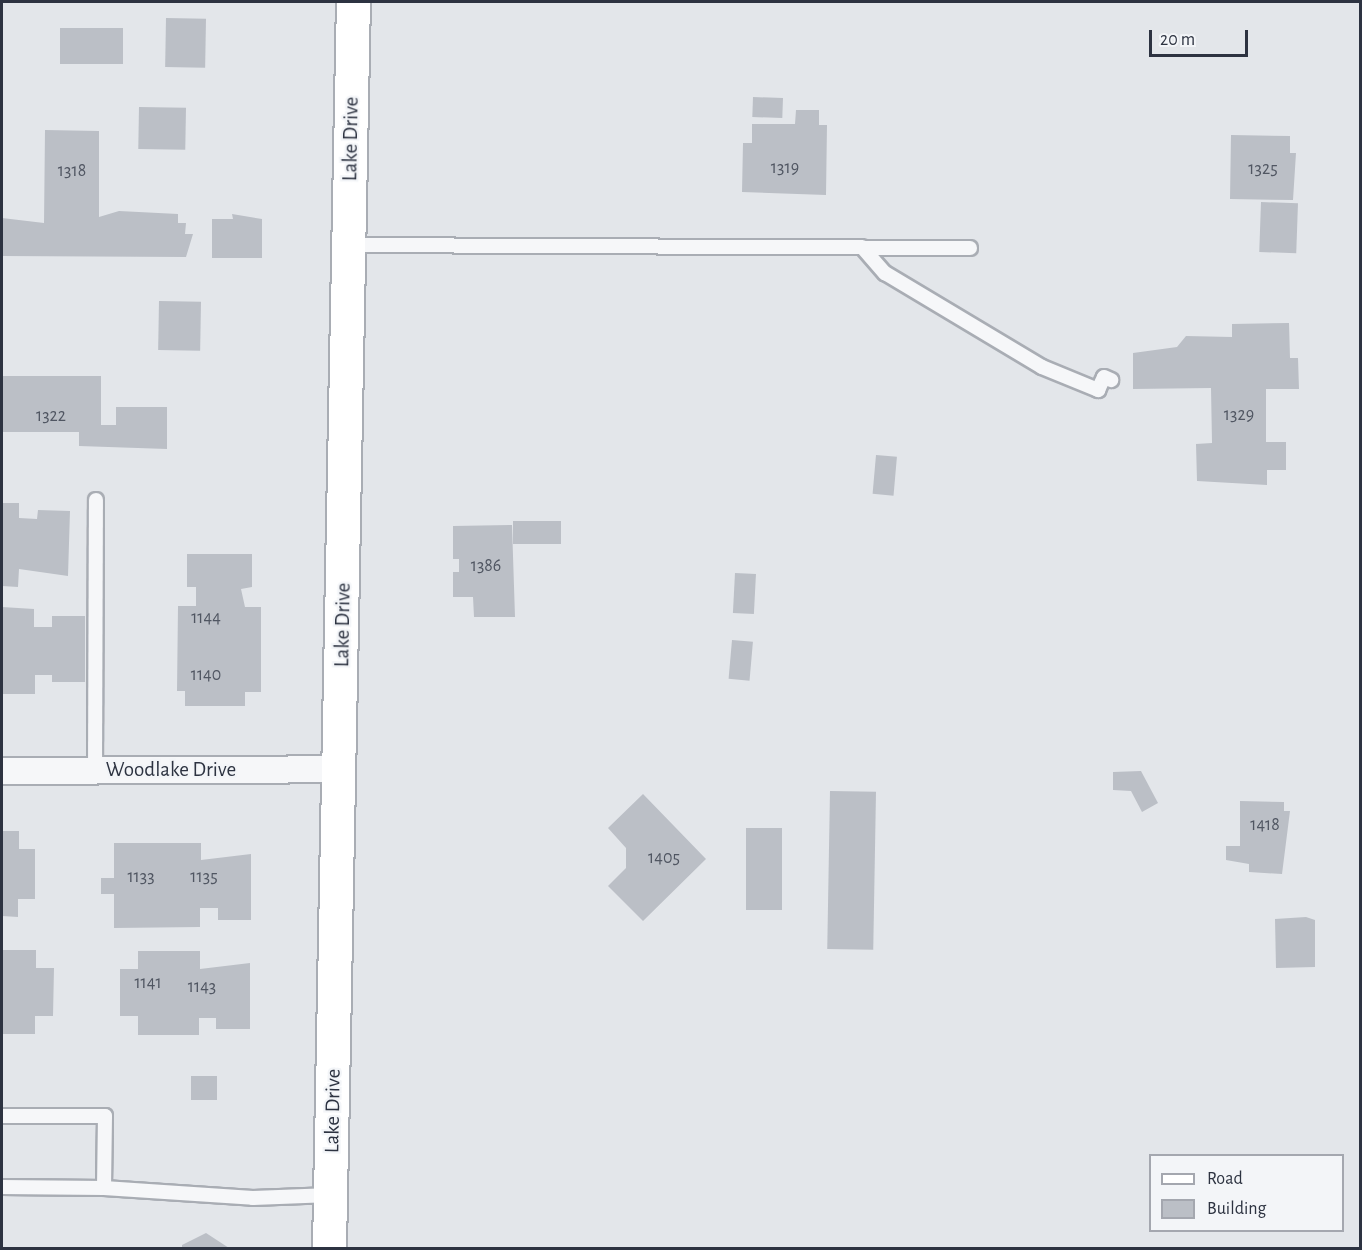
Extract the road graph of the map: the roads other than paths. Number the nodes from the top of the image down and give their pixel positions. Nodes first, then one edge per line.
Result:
1 (353, 2) edge
2 (349, 245) junction
3 (862, 247) junction
4 (970, 248) dead end
5 (1111, 380) dead end
6 (96, 500) dead end
7 (341, 769) junction
8 (95, 770) junction
9 (2, 771) edge
10 (2, 1116) edge
11 (2, 1187) edge
12 (104, 1188) junction
13 (331, 1195) junction
14 (329, 1248) edge

1 - 2 main road, Lake Drive
2 - 3 lane
2 - 7 main road, Lake Drive
3 - 4 lane
3 - 5 lane
6 - 8 lane
7 - 8 street, Woodlake Drive
7 - 13 main road, Lake Drive
8 - 9 street, Woodlake Drive
10 - 12 lane
11 - 12 lane
12 - 13 lane
13 - 14 main road, Lake Drive

